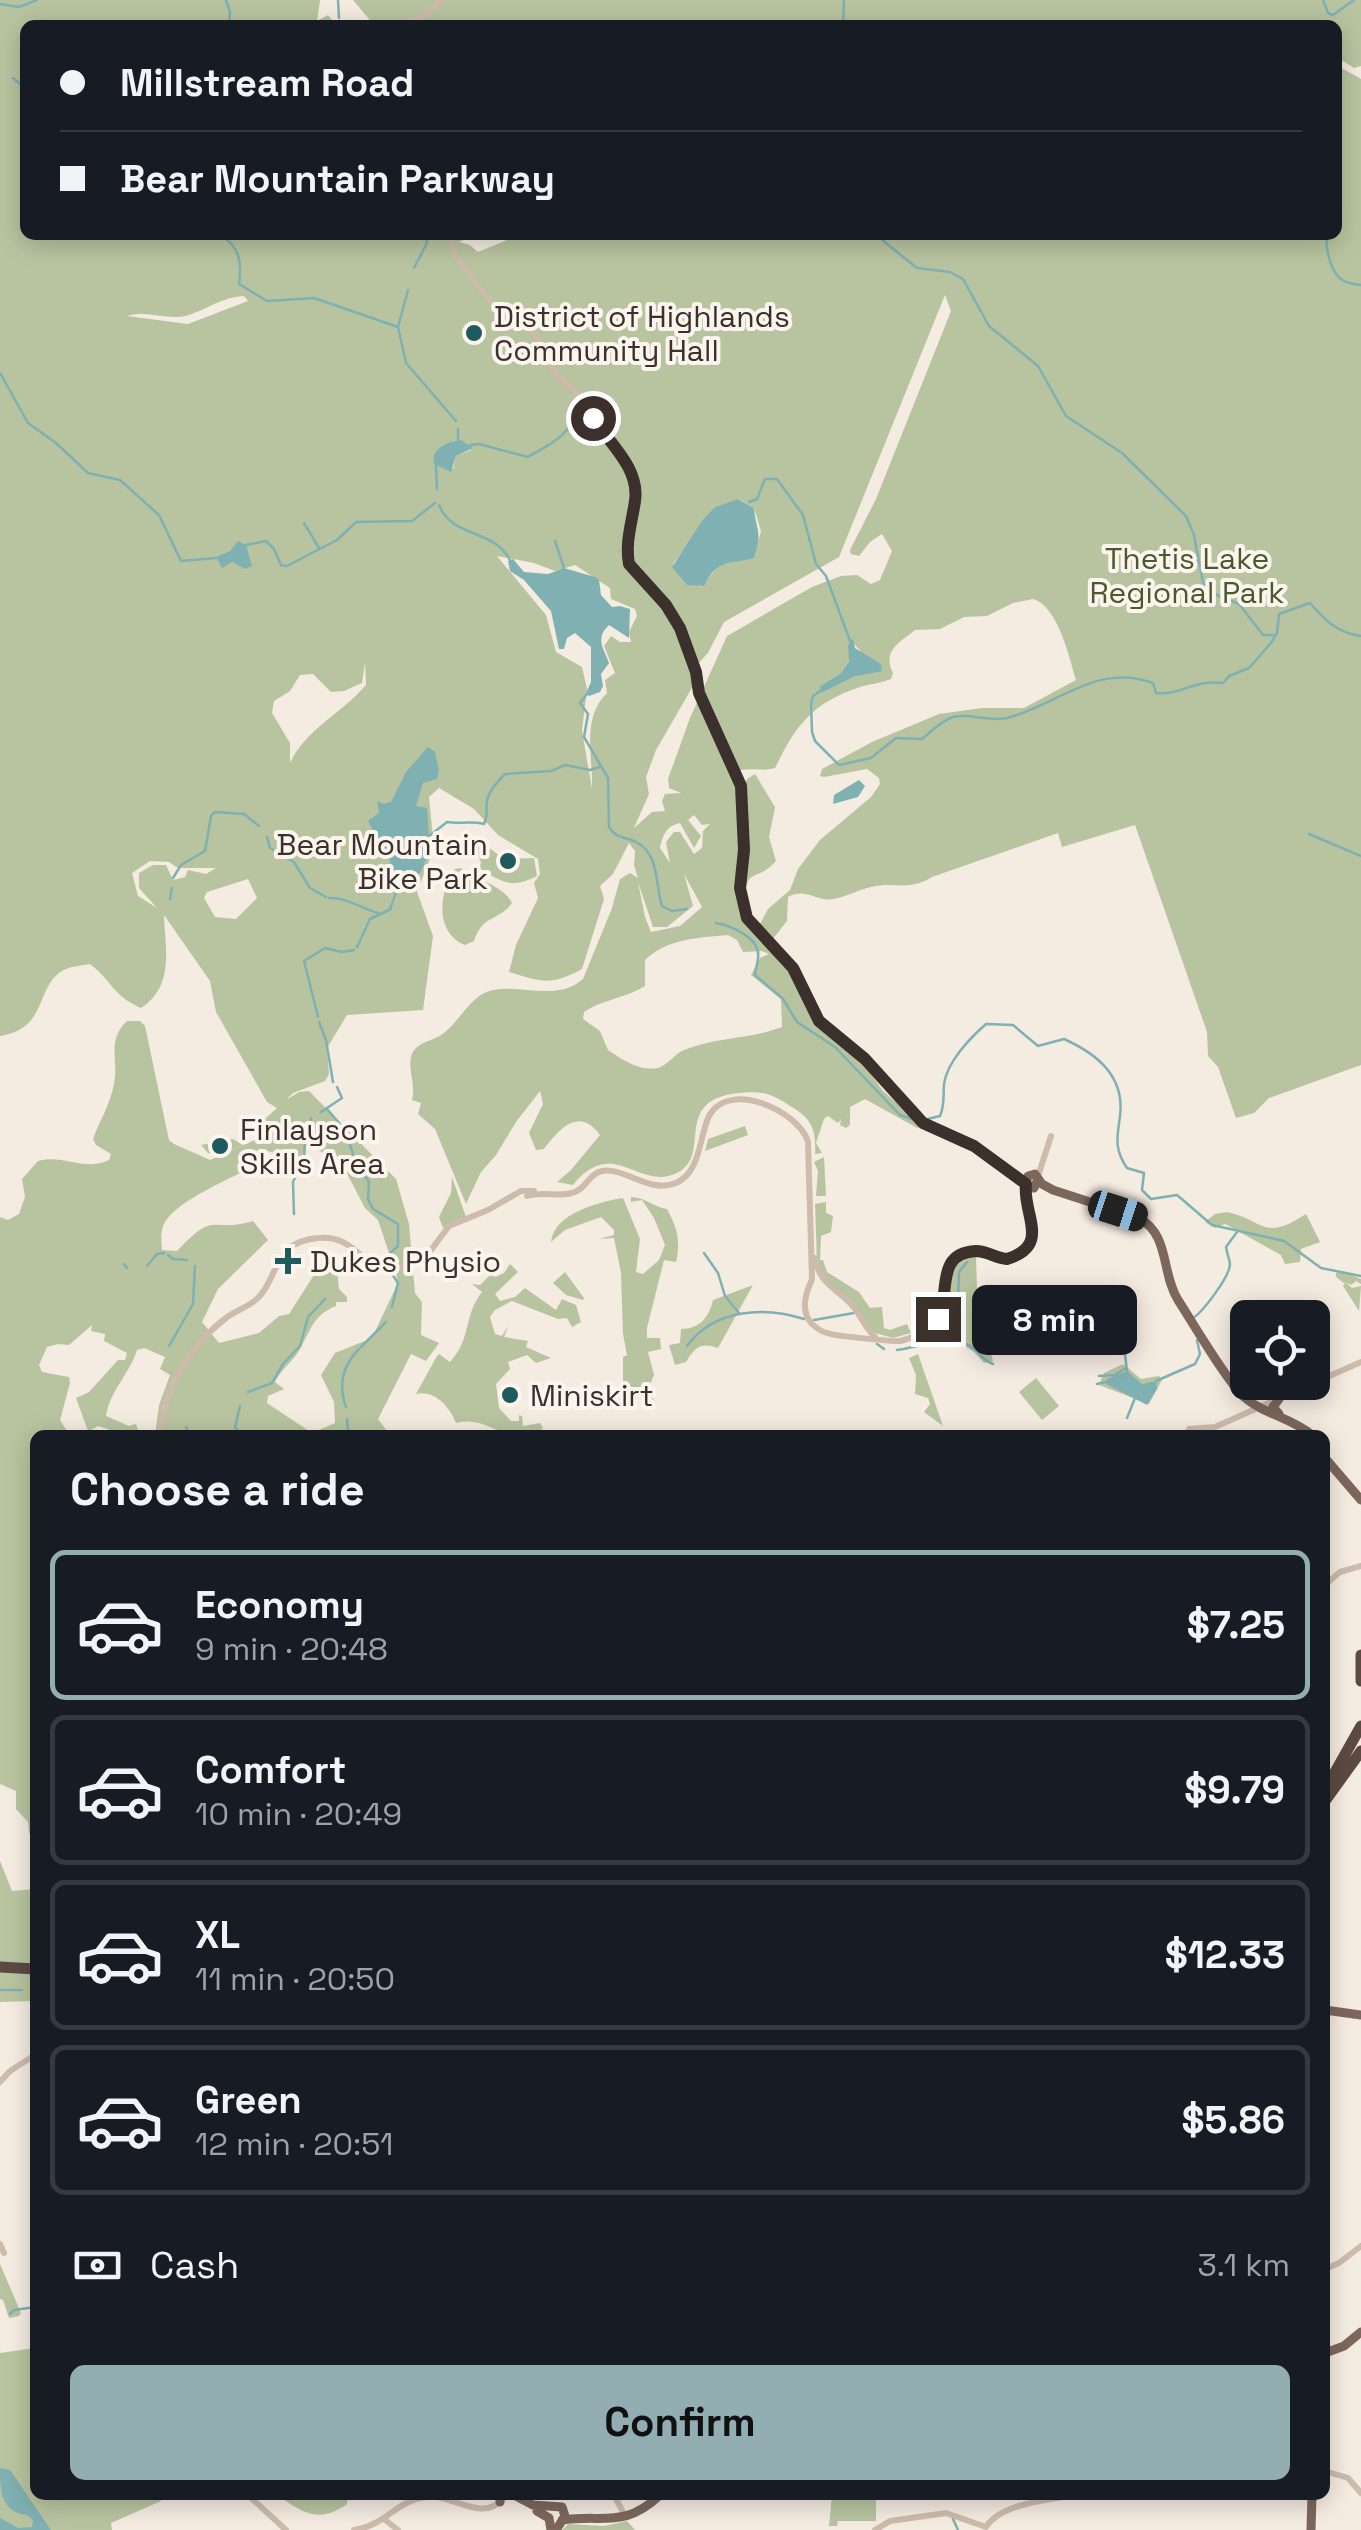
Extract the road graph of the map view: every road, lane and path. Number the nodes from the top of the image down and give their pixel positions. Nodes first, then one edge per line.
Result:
1 (442, 0) edge
2 (409, 20) edge
3 (452, 240) edge
4 (816, 1016) joint
5 (1051, 1136) dead end
6 (1040, 1162) junction
7 (1033, 1181) junction
8 (1052, 1189) junction
9 (523, 1195) junction
10 (876, 1338) junction
11 (1361, 1362) edge
12 (1230, 1376) edge
13 (1330, 1376) edge
14 (1246, 1400) edge
15 (1248, 1400) edge
16 (1276, 1400) edge
17 (1277, 1400) edge
18 (1261, 1408) junction
19 (1249, 1413) junction
20 (1288, 1421) junction
21 (159, 1430) edge
22 (1203, 1430) edge
23 (1302, 1430) edge
24 (1330, 1461) edge
25 (1361, 1497) edge
26 (1361, 1566) edge
27 (1330, 1581) edge
28 (1361, 1655) edge
29 (1361, 1680) edge
30 (1361, 1726) edge
31 (1361, 1742) edge
32 (1361, 1754) edge
33 (1330, 1782) edge
34 (1330, 1784) edge
35 (1330, 1796) edge
36 (0, 1968) edge
37 (30, 1971) edge
38 (1330, 2011) edge
39 (1361, 2014) edge
40 (30, 2059) edge
41 (0, 2082) edge
42 (0, 2244) edge
43 (1361, 2246) edge
44 (4, 2253) dead end
45 (1330, 2266) edge
46 (1361, 2332) edge
47 (1330, 2351) edge
48 (1330, 2473) edge
49 (1361, 2493) edge
50 (253, 2500) edge
51 (415, 2500) edge
52 (452, 2500) edge
53 (501, 2500) edge
54 (513, 2500) edge
55 (517, 2500) edge
56 (617, 2500) edge
57 (647, 2500) edge
58 (652, 2500) edge
59 (1056, 2500) edge
60 (1312, 2500) edge
61 (623, 2512) junction
62 (385, 2520) junction
63 (557, 2521) edge
64 (286, 2530) edge
65 (359, 2530) edge
66 (374, 2530) edge
67 (398, 2530) edge
68 (876, 2530) edge
69 (1310, 2530) edge

1 - 2 street
3 - 4 street
4 - 7 main road
5 - 6 street
6 - 7 street
6 - 8 street
7 - 8 main road
7 - 10 street
8 - 12 main road
9 - 10 street
9 - 10 street
9 - 21 street
11 - 13 street
14 - 19 main road
15 - 18 main road
16 - 18 street
17 - 20 main road
18 - 19 street
18 - 20 main road
19 - 22 street
20 - 23 main road
24 - 25 main road
26 - 27 street
28 - 29 highway
30 - 33 highway
31 - 34 highway
32 - 35 highway
36 - 37 highway
38 - 39 main road
40 - 41 street
42 - 44 street
43 - 45 street
46 - 47 main road
48 - 49 street
50 - 64 street
51 - 62 street
52 - 53 street
54 - 63 main road
55 - 63 main road
56 - 61 street
57 - 61 main road
58 - 63 main road
59 - 68 street
60 - 69 main road
61 - 63 main road
62 - 65 street
62 - 66 street
62 - 67 street

